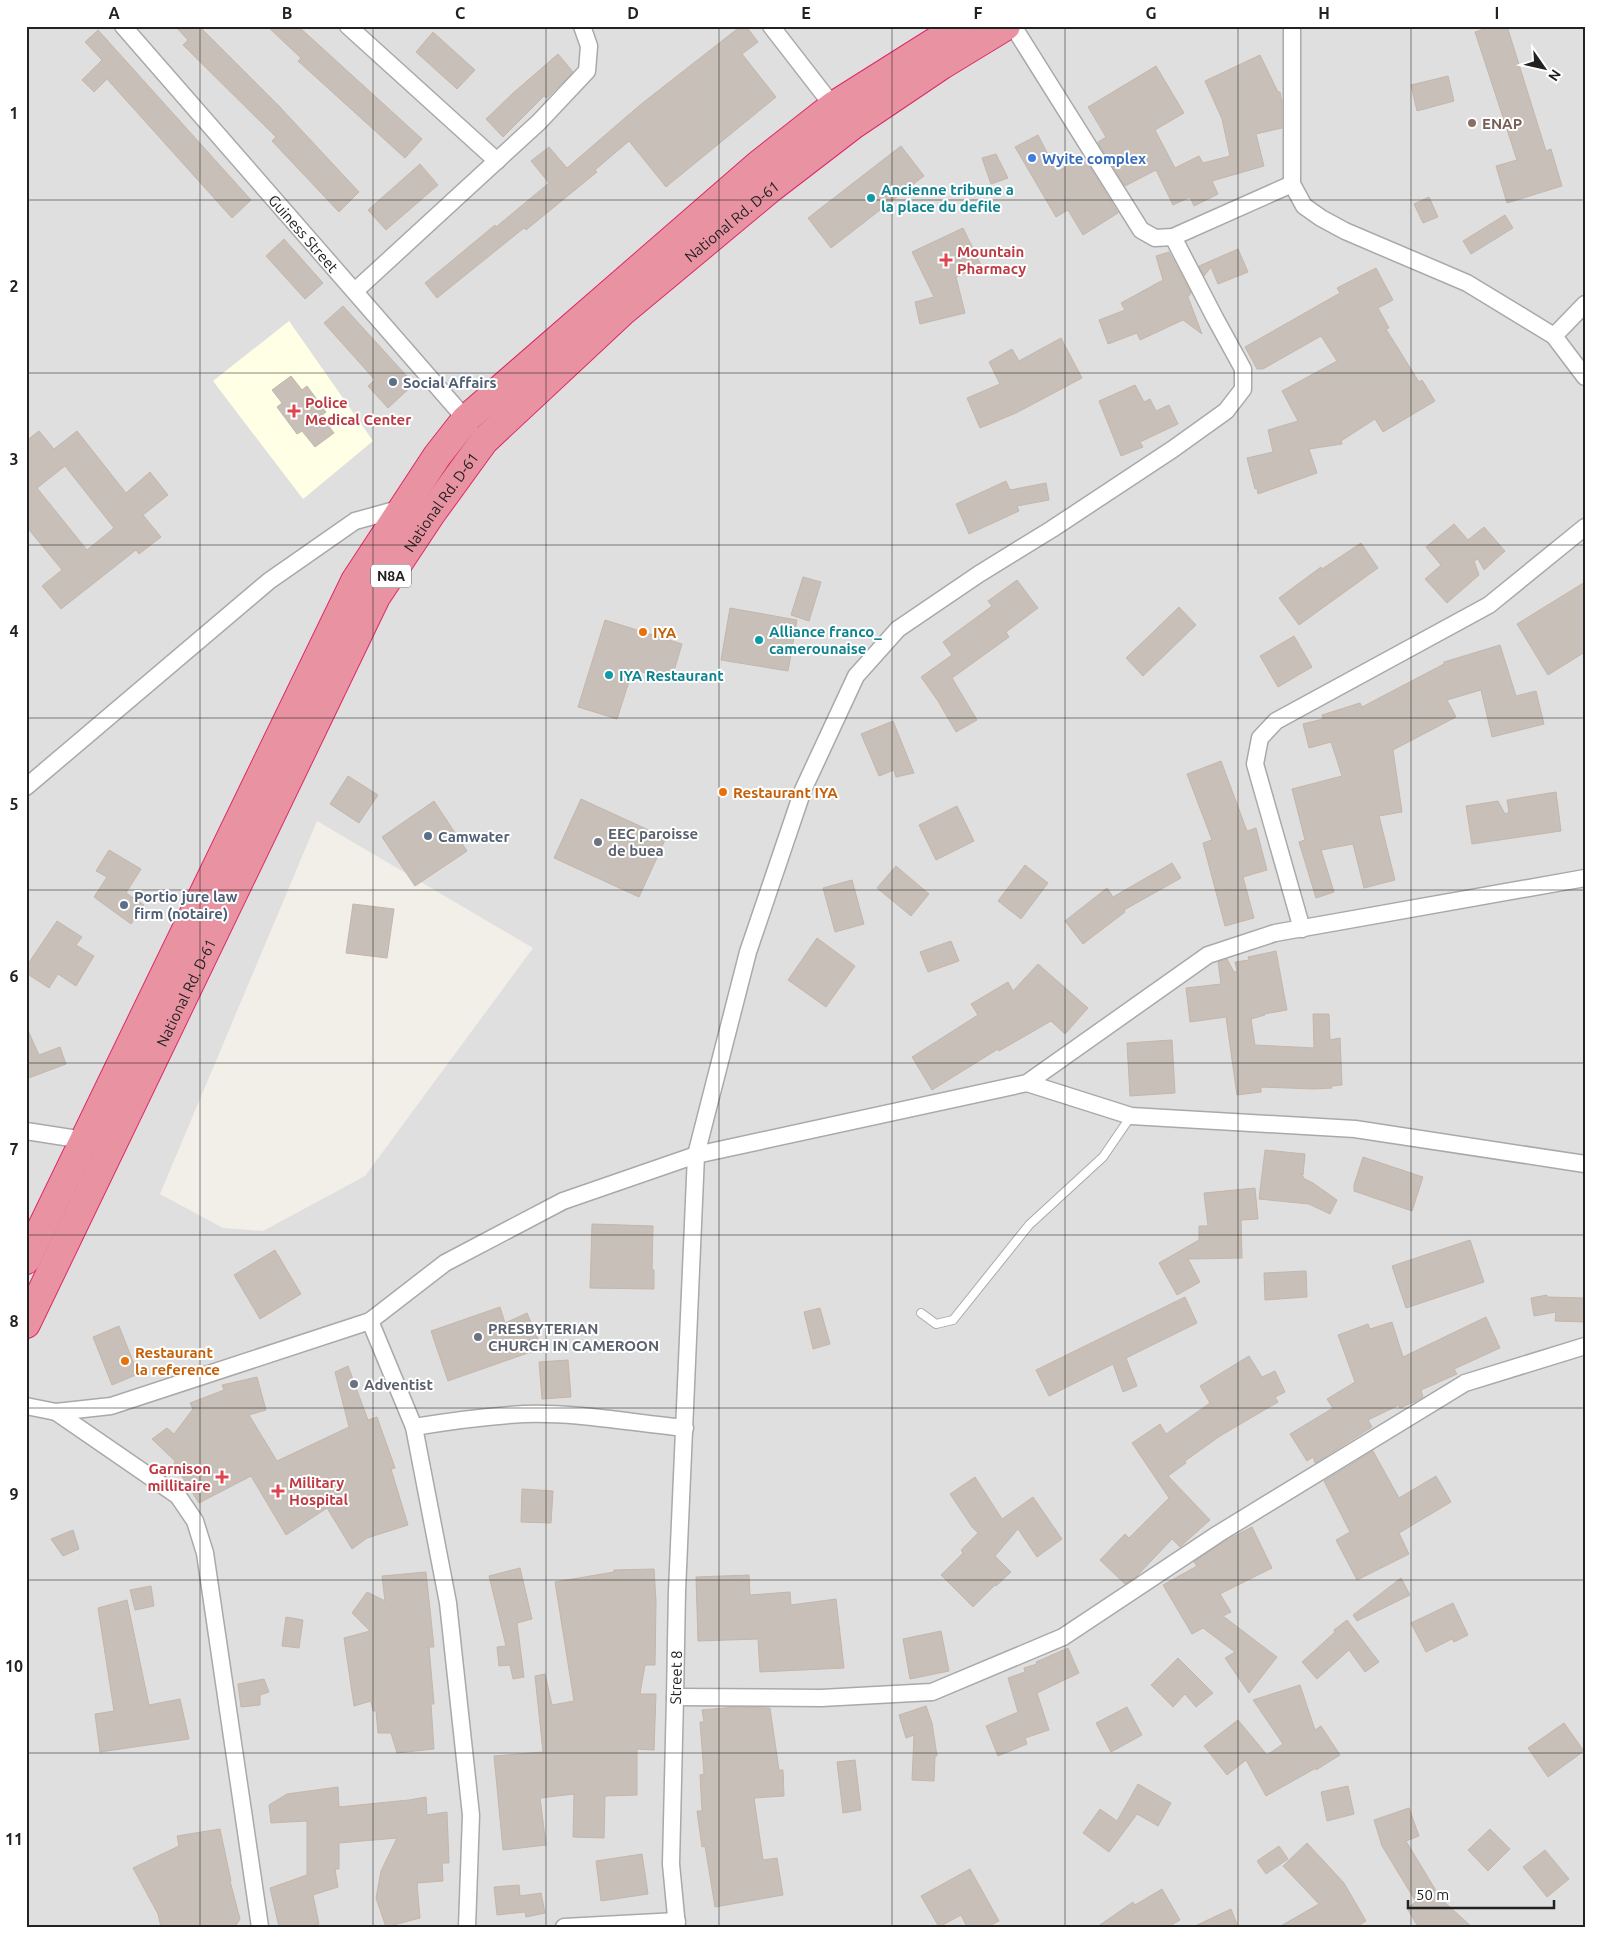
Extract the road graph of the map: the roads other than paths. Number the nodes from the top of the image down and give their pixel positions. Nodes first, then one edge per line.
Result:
1 (123, 26) edge
2 (348, 26) edge
3 (582, 26) edge
4 (771, 26) edge
5 (960, 26) edge
6 (1006, 26) edge
7 (1013, 26) edge
8 (1292, 26) edge
9 (833, 106) junction
10 (498, 161) junction
11 (1292, 184) junction
12 (1173, 237) junction
13 (355, 291) junction
14 (1585, 304) edge
15 (1554, 336) junction
16 (1585, 377) edge
17 (466, 418) junction
18 (484, 441) junction
19 (402, 508) junction
20 (1585, 527) edge
21 (26, 787) edge
22 (1585, 878) edge
23 (1302, 929) junction
24 (1027, 1083) junction
25 (1131, 1116) junction
26 (26, 1132) edge
27 (84, 1140) junction
28 (696, 1156) junction
29 (1585, 1164) edge
30 (28, 1254) edge
31 (922, 1313) dead end
32 (370, 1321) junction
33 (26, 1324) edge
34 (1585, 1346) edge
35 (26, 1406) edge
36 (56, 1412) junction
37 (414, 1427) junction
38 (685, 1428) junction
39 (675, 1697) junction
40 (677, 1924) edge
41 (260, 1927) edge
42 (466, 1927) edge
43 (564, 1927) edge

1 - 13 street, Guiness Street
2 - 10 street
3 - 10 street
4 - 9 street
5 - 9 highway, National Rd. D-61 / N8A
6 - 18 highway, National Rd. D-61 / N8A
7 - 12 street
8 - 11 street
9 - 17 highway, National Rd. D-61 / N8A
10 - 13 street
11 - 12 street
11 - 15 street
12 - 28 street, Street 8
13 - 17 street, Guiness Street
14 - 15 street
15 - 16 street
17 - 18 street, Guiness Street
17 - 19 highway, National Rd. D-61 / N8A
18 - 33 highway, National Rd. D-61 / N8A
19 - 21 street
19 - 27 highway, National Rd. D-61 / N8A
20 - 23 street
22 - 23 street
23 - 24 street
24 - 25 street
24 - 28 street
25 - 29 street
25 - 31 lane
26 - 27 street
27 - 30 highway, National Rd. D-61 / N8A
28 - 32 street
28 - 38 street, Street 8
32 - 36 street
32 - 37 street
34 - 39 street
35 - 36 street
36 - 41 street
37 - 38 street
37 - 42 street
38 - 39 street, Street 8
39 - 40 street, Street 8
40 - 43 street

